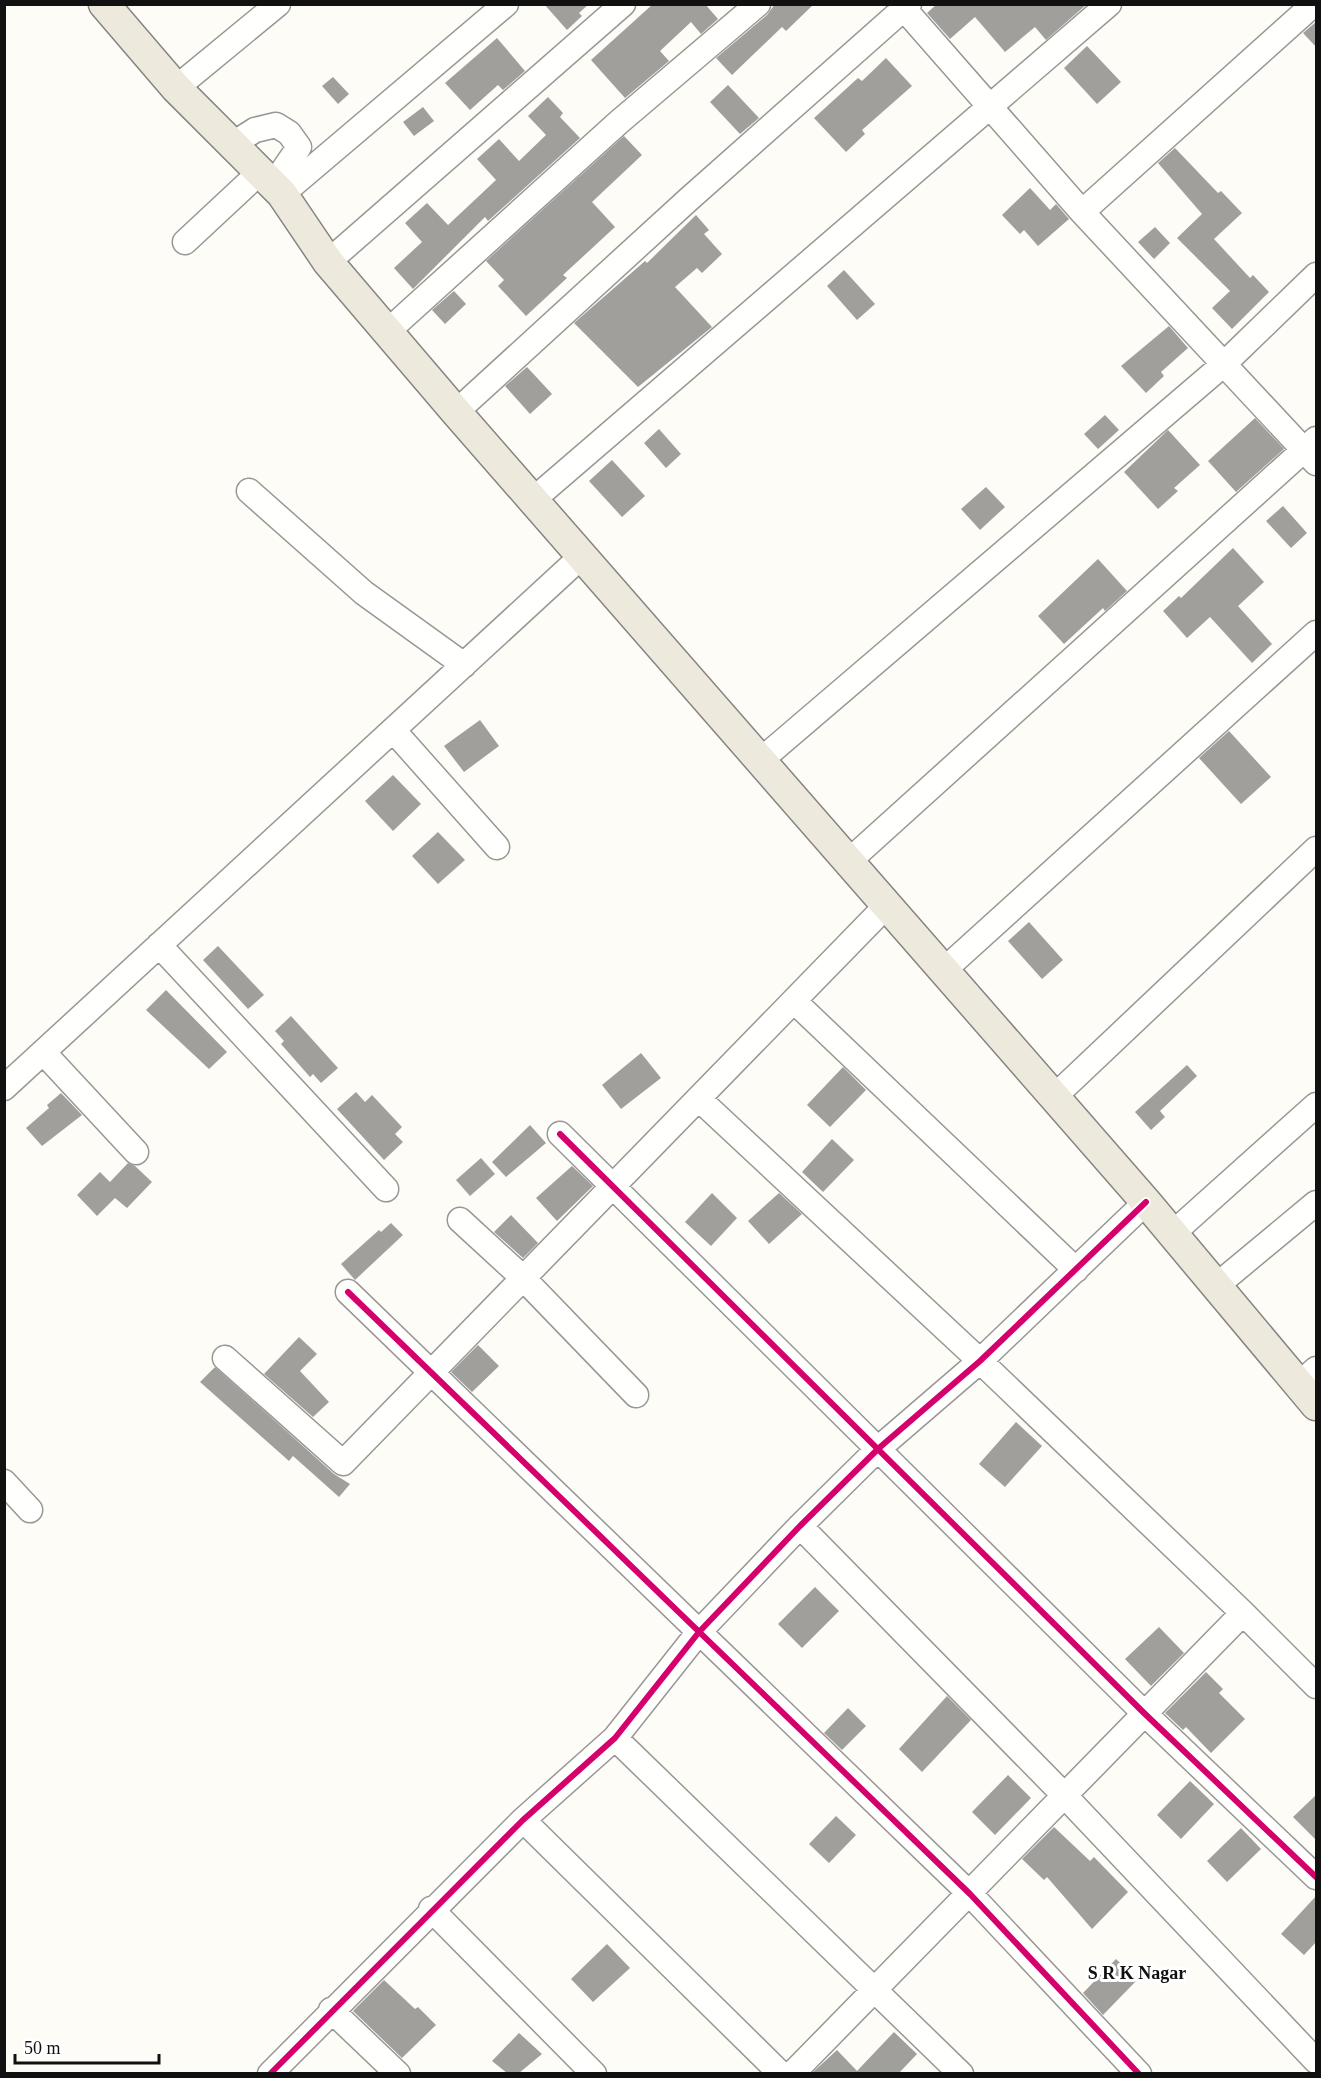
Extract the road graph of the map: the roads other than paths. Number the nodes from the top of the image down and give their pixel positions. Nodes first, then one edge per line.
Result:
1 (104, 4) edge
2 (278, 4) edge
3 (506, 4) edge
4 (623, 4) edge
5 (758, 4) edge
6 (1109, 4) edge
7 (1314, 4) edge
8 (905, 6) edge
9 (176, 88) junction
10 (990, 107) junction
11 (233, 144) junction
12 (272, 184) junction
13 (1082, 212) junction
14 (185, 242) dead end
15 (328, 262) junction
16 (1317, 275) edge
17 (388, 331) junction
18 (1224, 364) junction
19 (456, 412) junction
20 (1313, 450) edge
21 (249, 491) dead end
22 (534, 499) junction
23 (583, 555) junction
24 (1317, 633) edge
25 (464, 665) junction
26 (393, 730) junction
27 (761, 760) junction
28 (497, 846) dead end
29 (1317, 849) edge
30 (849, 861) junction
31 (887, 905) junction
32 (159, 945) junction
33 (944, 970) junction
34 (794, 1001) junction
35 (44, 1052) junction
36 (4, 1088) edge
37 (1054, 1097) junction
38 (699, 1099) junction
39 (1317, 1105) edge
40 (560, 1134) dead end
41 (136, 1152) dead end
42 (611, 1187) junction
43 (386, 1189) dead end
44 (1146, 1202) junction
45 (1317, 1203) edge
46 (460, 1220) dead end
47 (1172, 1234) junction
48 (1076, 1270) junction
49 (522, 1278) junction
50 (1216, 1286) junction
51 (348, 1292) dead end
52 (225, 1358) dead end
53 (980, 1361) junction
54 (430, 1371) junction
55 (1311, 1386) edge
56 (636, 1395) dead end
57 (879, 1449) junction
58 (4, 1482) edge
59 (30, 1510) dead end
60 (800, 1526) junction
61 (1243, 1612) junction
62 (699, 1632) junction
63 (1317, 1686) edge
64 (1143, 1713) junction
65 (615, 1738) junction
66 (1064, 1795) junction
67 (523, 1820) junction
68 (1317, 1877) edge
69 (970, 1894) junction
70 (431, 1909) junction
71 (874, 1990) junction
72 (331, 2010) junction
73 (1317, 2061) edge
74 (270, 2073) edge
75 (398, 2073) edge
76 (594, 2073) edge
77 (781, 2073) edge
78 (792, 2073) edge
79 (961, 2073) edge
80 (1139, 2073) edge

1 - 9 main road
2 - 9 street
3 - 12 street
4 - 15 street
5 - 17 street
6 - 10 street
7 - 13 street
8 - 10 street
8 - 19 street
9 - 11 main road
10 - 13 street
10 - 22 street
11 - 12 main road
11 - 12 street
12 - 14 street
12 - 15 main road
13 - 18 street
15 - 17 main road
16 - 18 street
17 - 19 main road
18 - 20 street
18 - 27 street
19 - 22 main road
20 - 30 street
21 - 25 street
22 - 23 main road
23 - 25 street
23 - 27 main road
24 - 33 street
25 - 26 street
26 - 28 street
26 - 32 street
27 - 30 main road
29 - 37 street
30 - 31 main road
31 - 33 main road
31 - 34 street
32 - 35 street
32 - 43 street
33 - 37 main road
34 - 38 street
34 - 48 street
35 - 36 street
35 - 41 street
37 - 44 main road
38 - 42 street
38 - 53 street
39 - 47 street
40 - 42 street
42 - 49 street
42 - 57 street
44 - 47 main road
44 - 48 street
45 - 50 street
46 - 49 street
47 - 50 main road
48 - 53 street
49 - 54 street
49 - 56 street
50 - 55 main road
51 - 54 street
52 - 54 street
53 - 57 street
53 - 61 street
54 - 62 street
57 - 60 street
57 - 64 street
58 - 59 street
60 - 62 street
60 - 66 street
61 - 63 street
61 - 64 street
62 - 65 street
62 - 69 street
64 - 66 street
64 - 68 street
65 - 67 street
65 - 71 street
66 - 69 street
66 - 73 street
67 - 70 street
67 - 77 street
69 - 71 street
69 - 80 street
70 - 72 street
70 - 76 street
71 - 78 street
71 - 79 street
72 - 74 street
72 - 75 street

